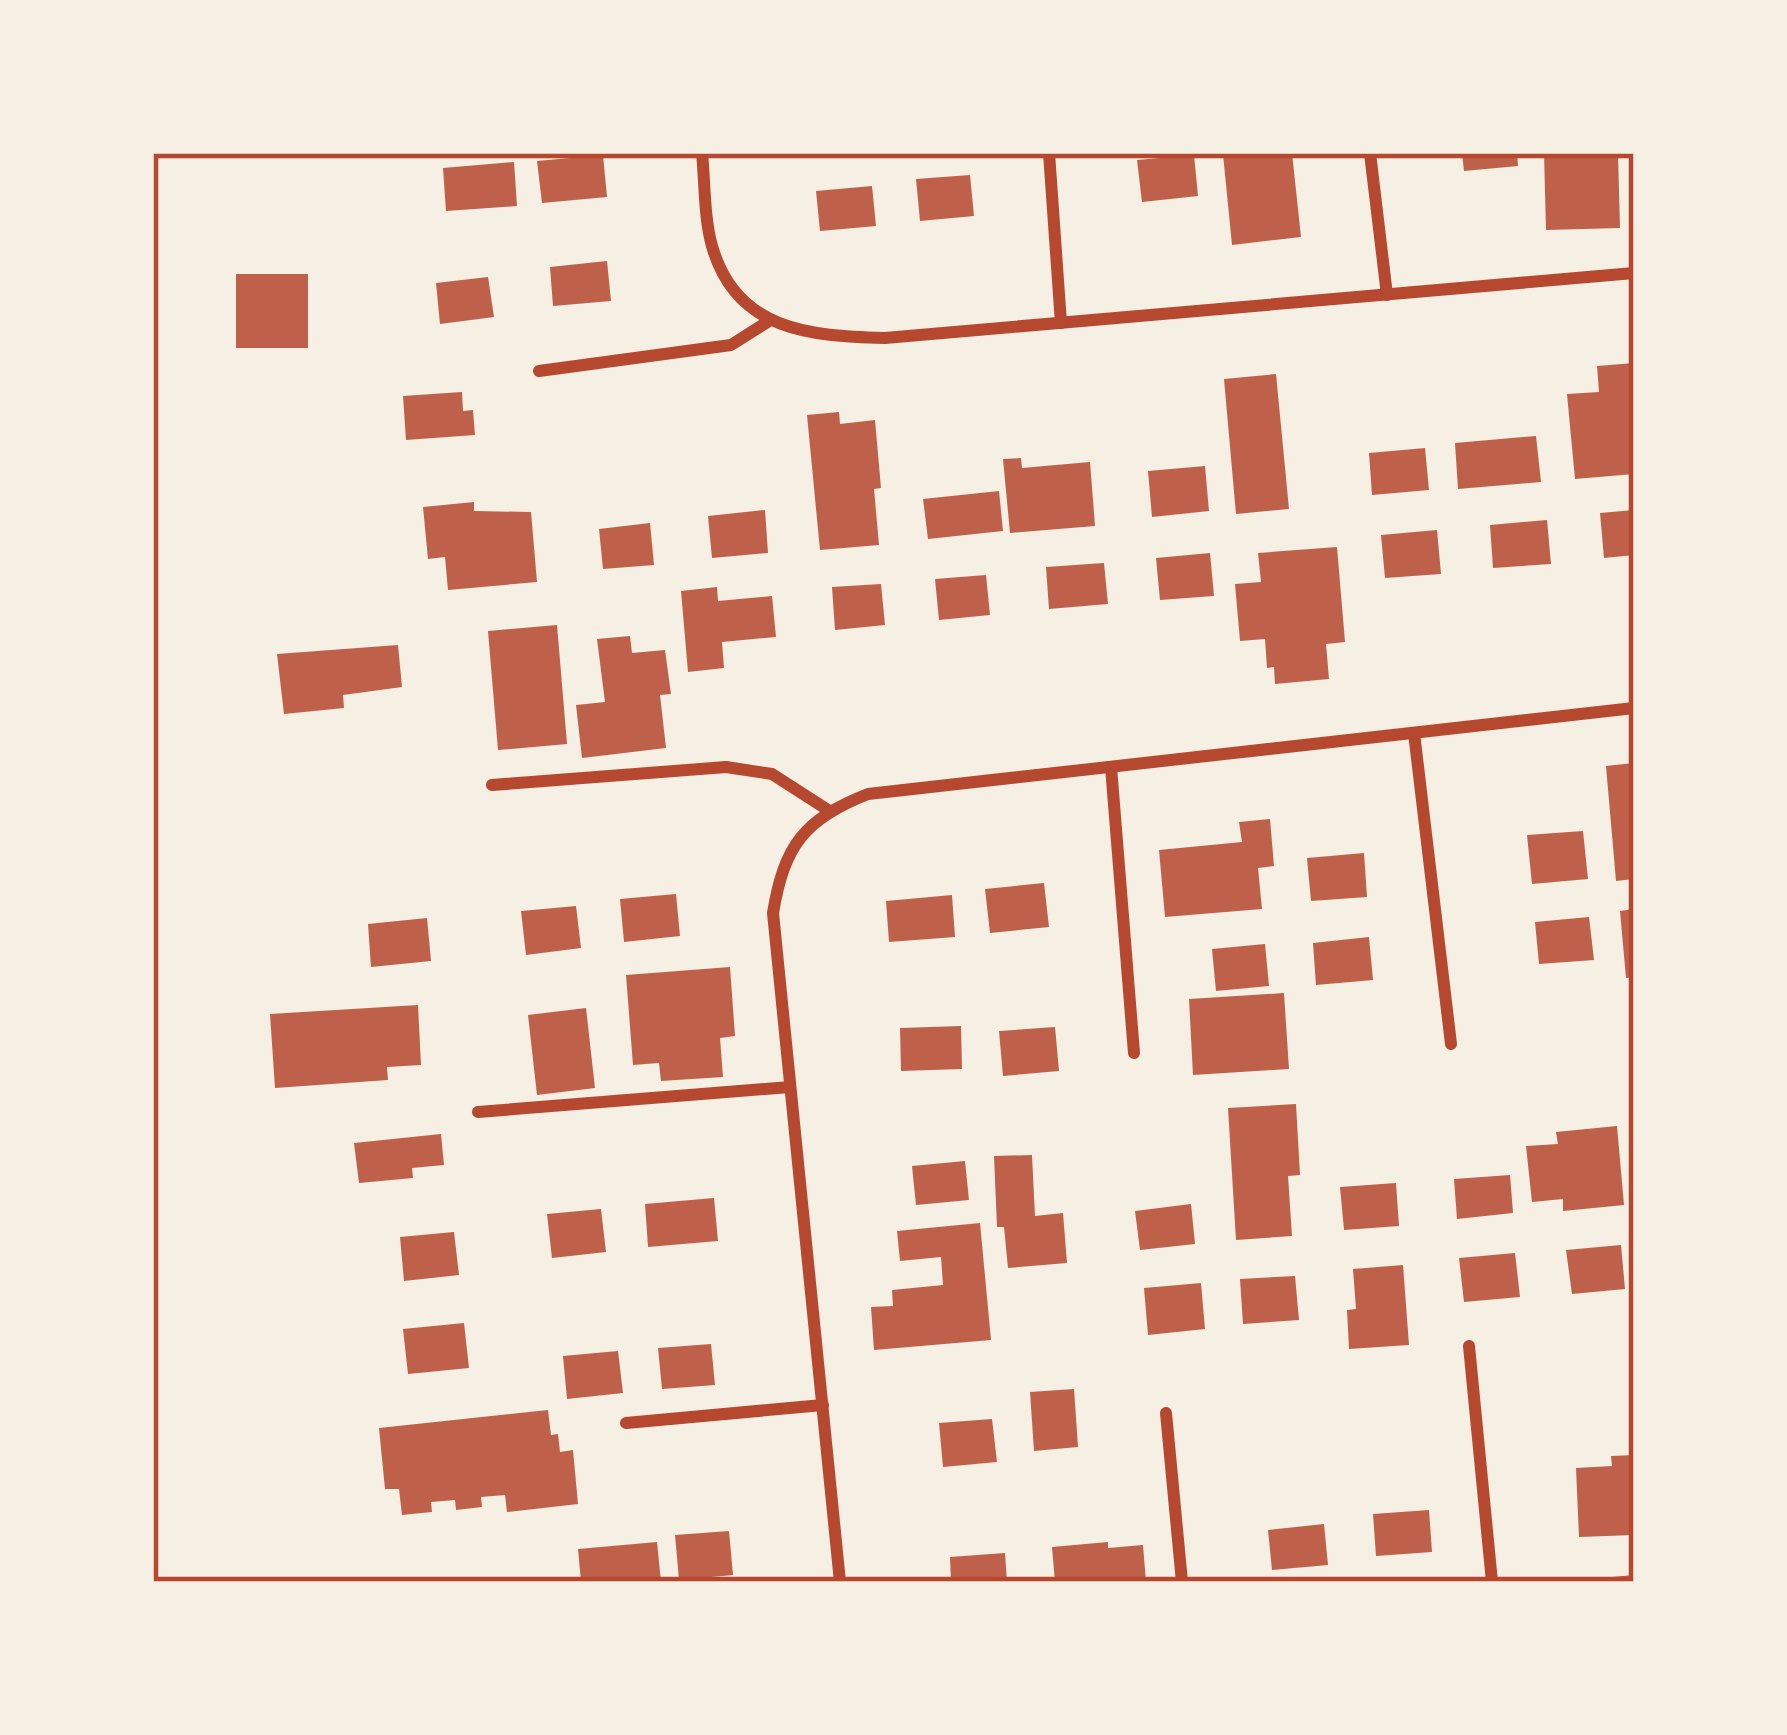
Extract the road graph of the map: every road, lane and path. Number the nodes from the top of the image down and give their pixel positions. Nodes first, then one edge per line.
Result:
1 (702, 153) edge
2 (1049, 153) edge
3 (1370, 153) edge
4 (1634, 273) edge
5 (1387, 295) junction
6 (769, 321) junction
7 (1061, 323) junction
8 (539, 371) dead end
9 (1634, 708) edge
10 (1414, 733) junction
11 (1111, 767) junction
12 (492, 785) dead end
13 (828, 810) junction
14 (1451, 1044) dead end
15 (1134, 1053) dead end
16 (790, 1087) junction
17 (478, 1112) dead end
18 (1469, 1346) dead end
19 (823, 1405) junction
20 (1166, 1413) dead end
21 (626, 1423) dead end
22 (840, 1582) edge
23 (1182, 1582) edge
24 (1492, 1582) edge

1 - 6 street
2 - 7 street
3 - 5 street
4 - 5 street
5 - 7 street
6 - 7 street
6 - 8 street
9 - 10 street
10 - 11 street
10 - 14 street
11 - 13 street
11 - 15 street
12 - 13 street
13 - 16 street
16 - 17 street
16 - 19 street
18 - 24 street
19 - 21 street
19 - 22 street
20 - 23 street

